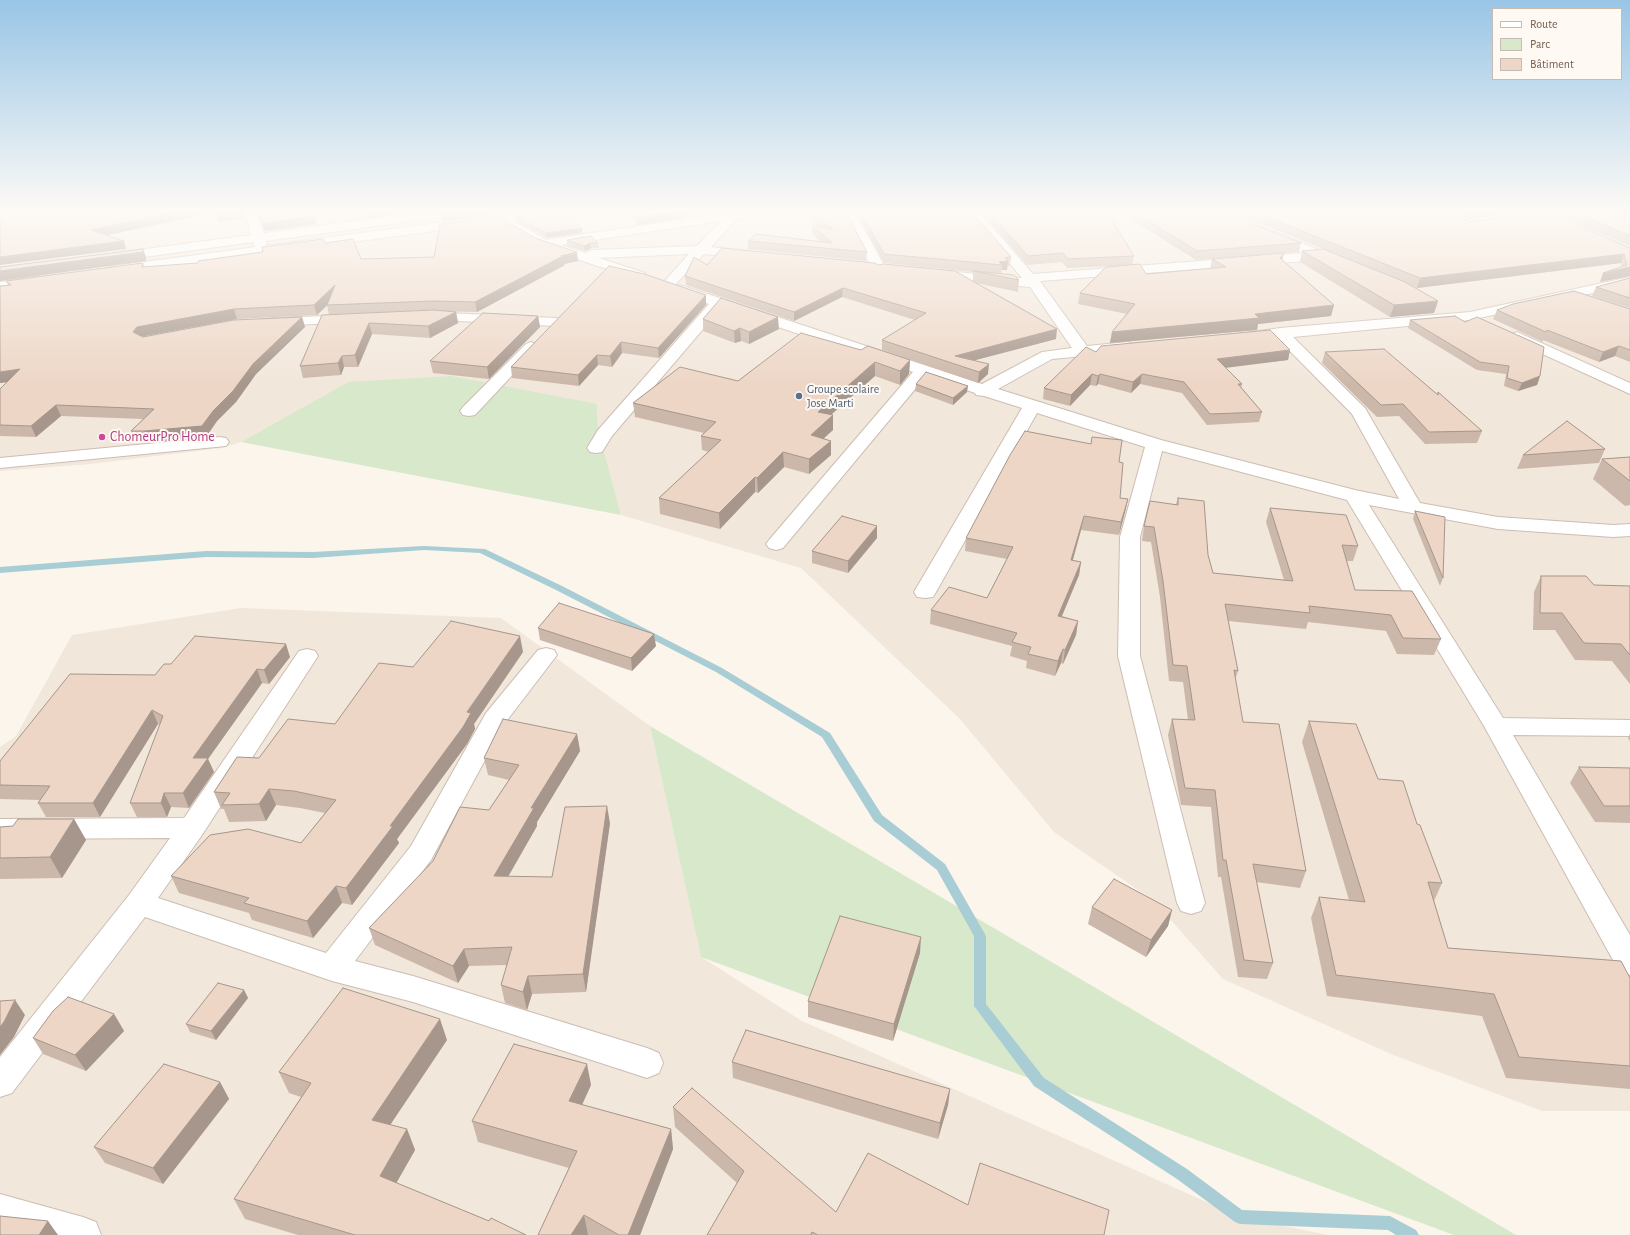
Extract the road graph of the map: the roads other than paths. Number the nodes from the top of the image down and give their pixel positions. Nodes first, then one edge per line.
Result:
1 (600, 269) edge
2 (684, 269) edge
3 (1022, 269) edge
4 (1169, 269) edge
5 (923, 273) edge
6 (0, 278) edge
7 (1032, 280) junction
8 (1630, 281) edge
9 (668, 285) junction
10 (0, 286) edge
11 (1572, 295) junction
12 (718, 302) junction
13 (1593, 303) edge
14 (1442, 304) dead end
15 (566, 311) edge
16 (413, 316) edge
17 (1470, 316) junction
18 (366, 318) edge
19 (555, 322) junction
20 (259, 323) edge
21 (1492, 326) edge
22 (1506, 332) edge
23 (1280, 333) junction
24 (1233, 338) edge
25 (1146, 346) edge
26 (1083, 352) junction
27 (922, 371) junction
28 (1630, 389) edge
29 (982, 390) junction
30 (1032, 406) junction
31 (469, 411) dead end
32 (220, 442) dead end
33 (1155, 444) junction
34 (596, 448) dead end
35 (0, 463) edge
36 (1354, 496) junction
37 (1413, 507) junction
38 (1630, 530) edge
39 (776, 544) dead end
40 (925, 592) dead end
41 (546, 655) dead end
42 (307, 656) dead end
43 (1496, 726) junction
44 (1630, 728) edge
45 (192, 828) junction
46 (0, 829) edge
47 (1190, 903) dead end
48 (139, 904) junction
49 (1630, 962) edge
50 (332, 968) junction
51 (646, 1063) dead end
52 (0, 1082) edge
53 (0, 1212) edge
54 (83, 1235) edge

1 - 9 street
2 - 9 street
3 - 7 street
4 - 7 street
5 - 7 street
6 - 10 street
7 - 26 street
8 - 11 street
9 - 12 street
11 - 13 street
11 - 17 street
12 - 27 street
12 - 34 street
14 - 17 street
15 - 19 street
16 - 19 street
17 - 21 street
17 - 23 street
18 - 20 street
19 - 31 street
22 - 28 street
23 - 24 street
23 - 37 street
25 - 26 street
26 - 29 street
27 - 29 street
27 - 39 street
29 - 30 street
30 - 33 street
30 - 40 street
32 - 35 street
33 - 36 street
33 - 47 street
36 - 37 street
36 - 43 street
37 - 38 street
41 - 50 street
42 - 45 street
43 - 44 street
43 - 49 street
45 - 46 street
45 - 48 street
48 - 50 street
48 - 52 street
50 - 51 street
53 - 54 street

